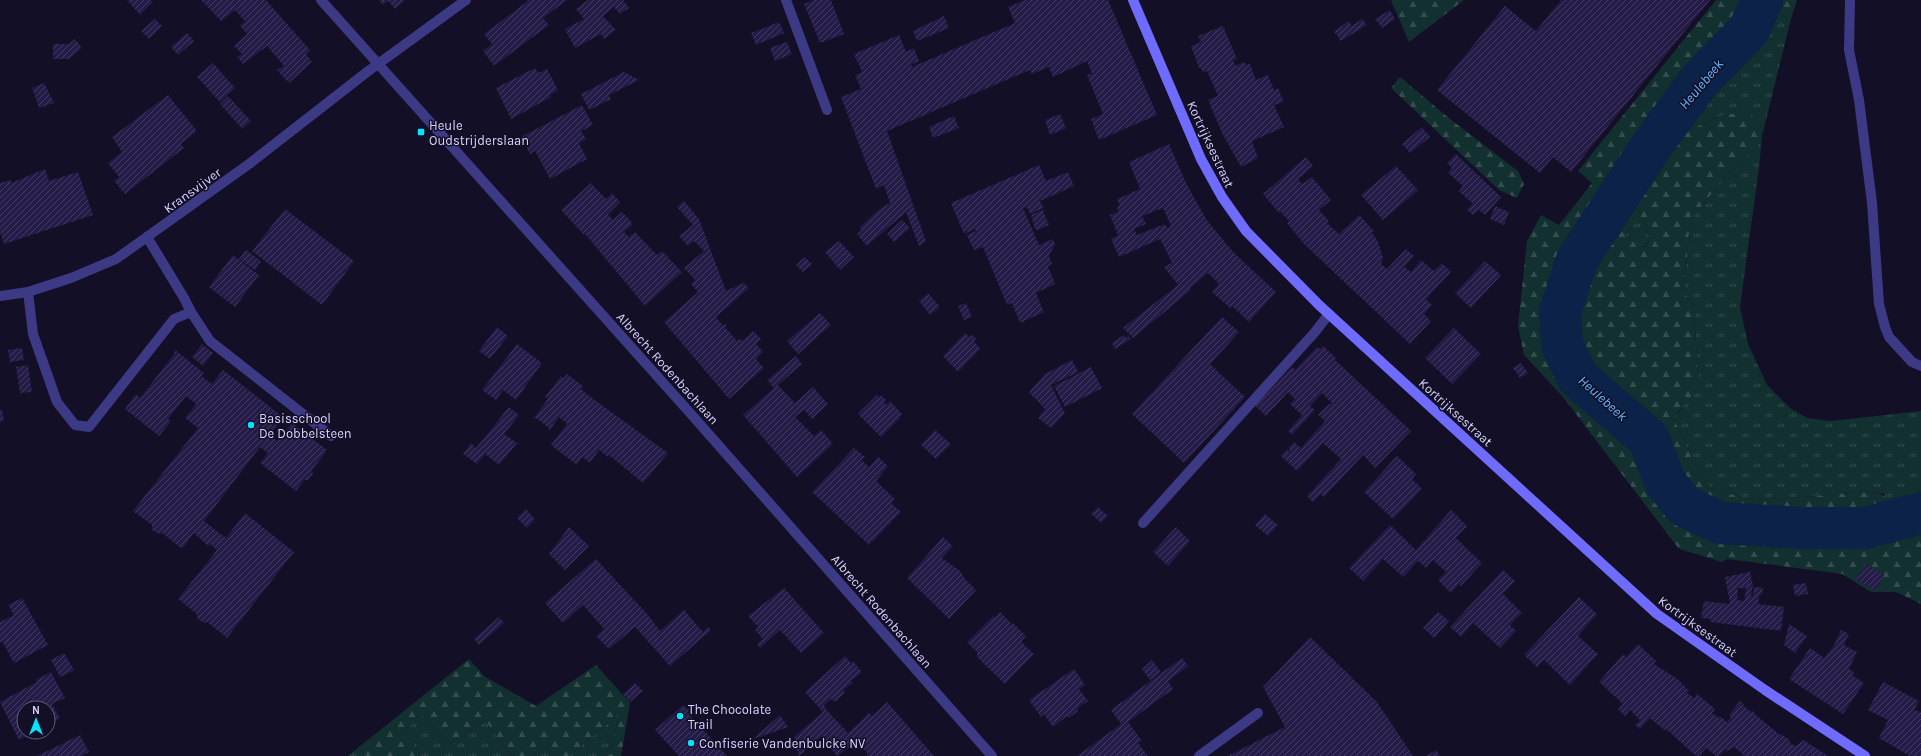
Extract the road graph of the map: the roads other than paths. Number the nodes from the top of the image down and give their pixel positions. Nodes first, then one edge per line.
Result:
1 (321, 0) edge
2 (466, 0) edge
3 (786, 0) edge
4 (1133, 0) edge
5 (1850, 0) edge
6 (378, 65) junction
7 (827, 110) dead end
8 (147, 237) junction
9 (28, 292) junction
10 (0, 296) edge
11 (191, 312) junction
12 (1329, 314) junction
13 (1921, 366) edge
14 (331, 436) dead end
15 (1143, 523) dead end
16 (1258, 713) dead end
17 (992, 756) edge
18 (1198, 756) edge
19 (1865, 756) edge

1 - 6 street, Albrecht Rodenbachlaan
2 - 6 street, Kransvijver
3 - 7 street
4 - 12 street, Kortrijksestraat
5 - 13 street
6 - 8 street, Kransvijver
6 - 17 street, Albrecht Rodenbachlaan
8 - 9 street, Kransvijver
8 - 11 street
9 - 10 street, Kransvijver
9 - 11 street
11 - 14 street
12 - 15 street
12 - 19 street, Kortrijksestraat
16 - 18 street

